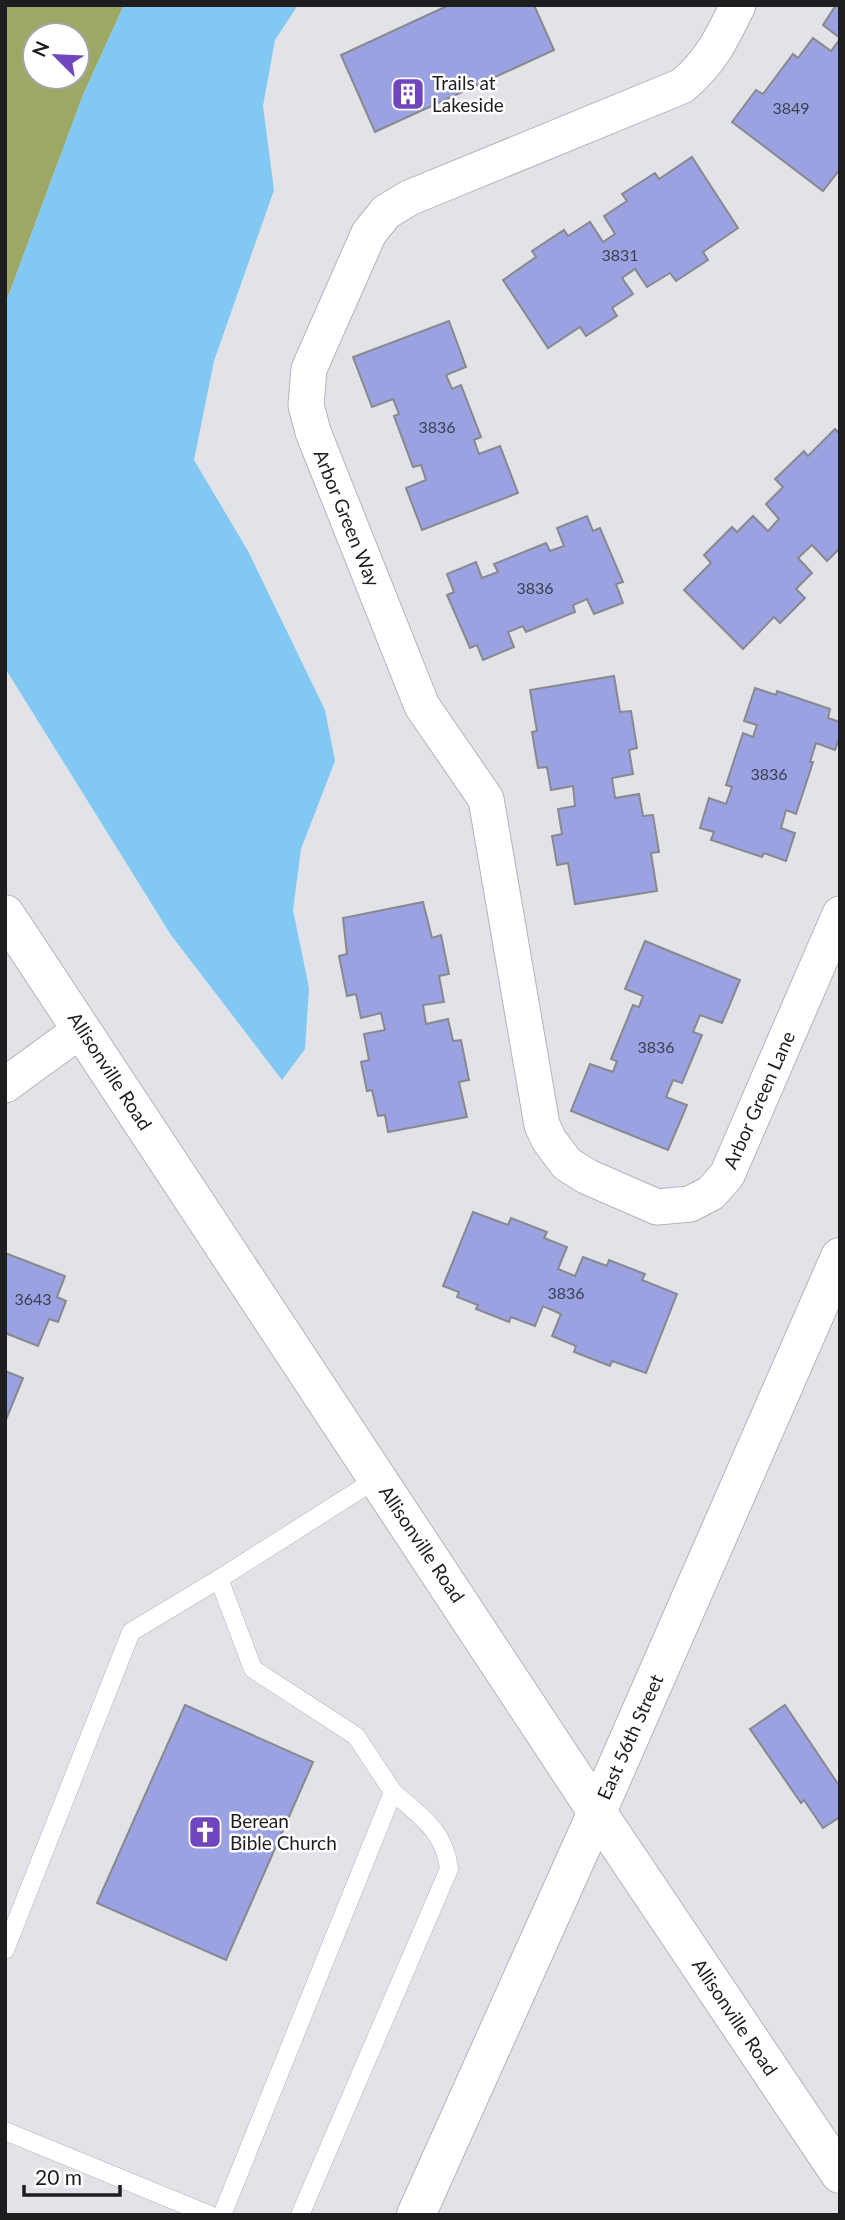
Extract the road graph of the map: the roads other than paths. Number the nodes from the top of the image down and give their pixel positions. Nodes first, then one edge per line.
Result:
1 (738, 5) edge
2 (5, 914) edge
3 (840, 915) edge
4 (82, 1029) junction
5 (5, 1085) edge
6 (621, 1192) joint
7 (840, 1257) edge
8 (378, 1478) junction
9 (219, 1579) junction
10 (393, 1792) junction
11 (597, 1812) junction
12 (5, 1950) edge
13 (5, 2132) edge
14 (840, 2174) edge
15 (209, 2215) edge
16 (222, 2215) edge
17 (300, 2215) edge
18 (416, 2215) edge

1 - 6 street, Arbor Green Way
2 - 4 main road, Allisonville Road
3 - 6 street, Arbor Green Lane
4 - 5 street
4 - 8 main road, Allisonville Road
7 - 11 main road, East 56th Street
8 - 9 lane
8 - 11 main road, Allisonville Road
9 - 10 lane
9 - 12 lane
10 - 16 lane
10 - 17 lane
11 - 14 main road, Allisonville Road
11 - 18 main road, East 56th Street
13 - 15 lane

